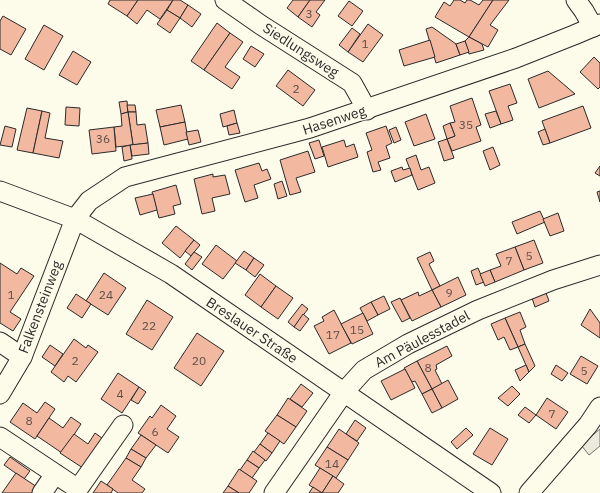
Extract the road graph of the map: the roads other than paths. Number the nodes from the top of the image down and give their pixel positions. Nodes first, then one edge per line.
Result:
1 (225, 0) edge
2 (576, 0) edge
3 (597, 25) edge
4 (367, 110) junction
5 (0, 191) edge
6 (75, 219) junction
7 (600, 265) edge
8 (0, 342) edge
9 (22, 357) junction
10 (344, 392) junction
11 (0, 394) edge
12 (600, 407) edge
13 (594, 420) edge
14 (123, 425) dead end
15 (0, 437) edge
16 (55, 474) junction
17 (42, 493) edge
18 (274, 493) edge
19 (491, 493) edge
20 (529, 493) edge

1 - 4 street, Siedlungsweg
2 - 3 street
3 - 4 street, Hasenweg
4 - 6 street, Hasenweg
5 - 6 street, Breslauer Straße
6 - 9 street, Falkensteinweg
6 - 10 street, Breslauer Straße
7 - 10 street, Am Päulesstadel
8 - 9 street
9 - 11 street, Falkensteinweg
10 - 18 street, Am Päulesstadel
10 - 19 street, Breslauer Straße
12 - 13 street
13 - 20 street
14 - 16 street
15 - 16 street
16 - 17 street

